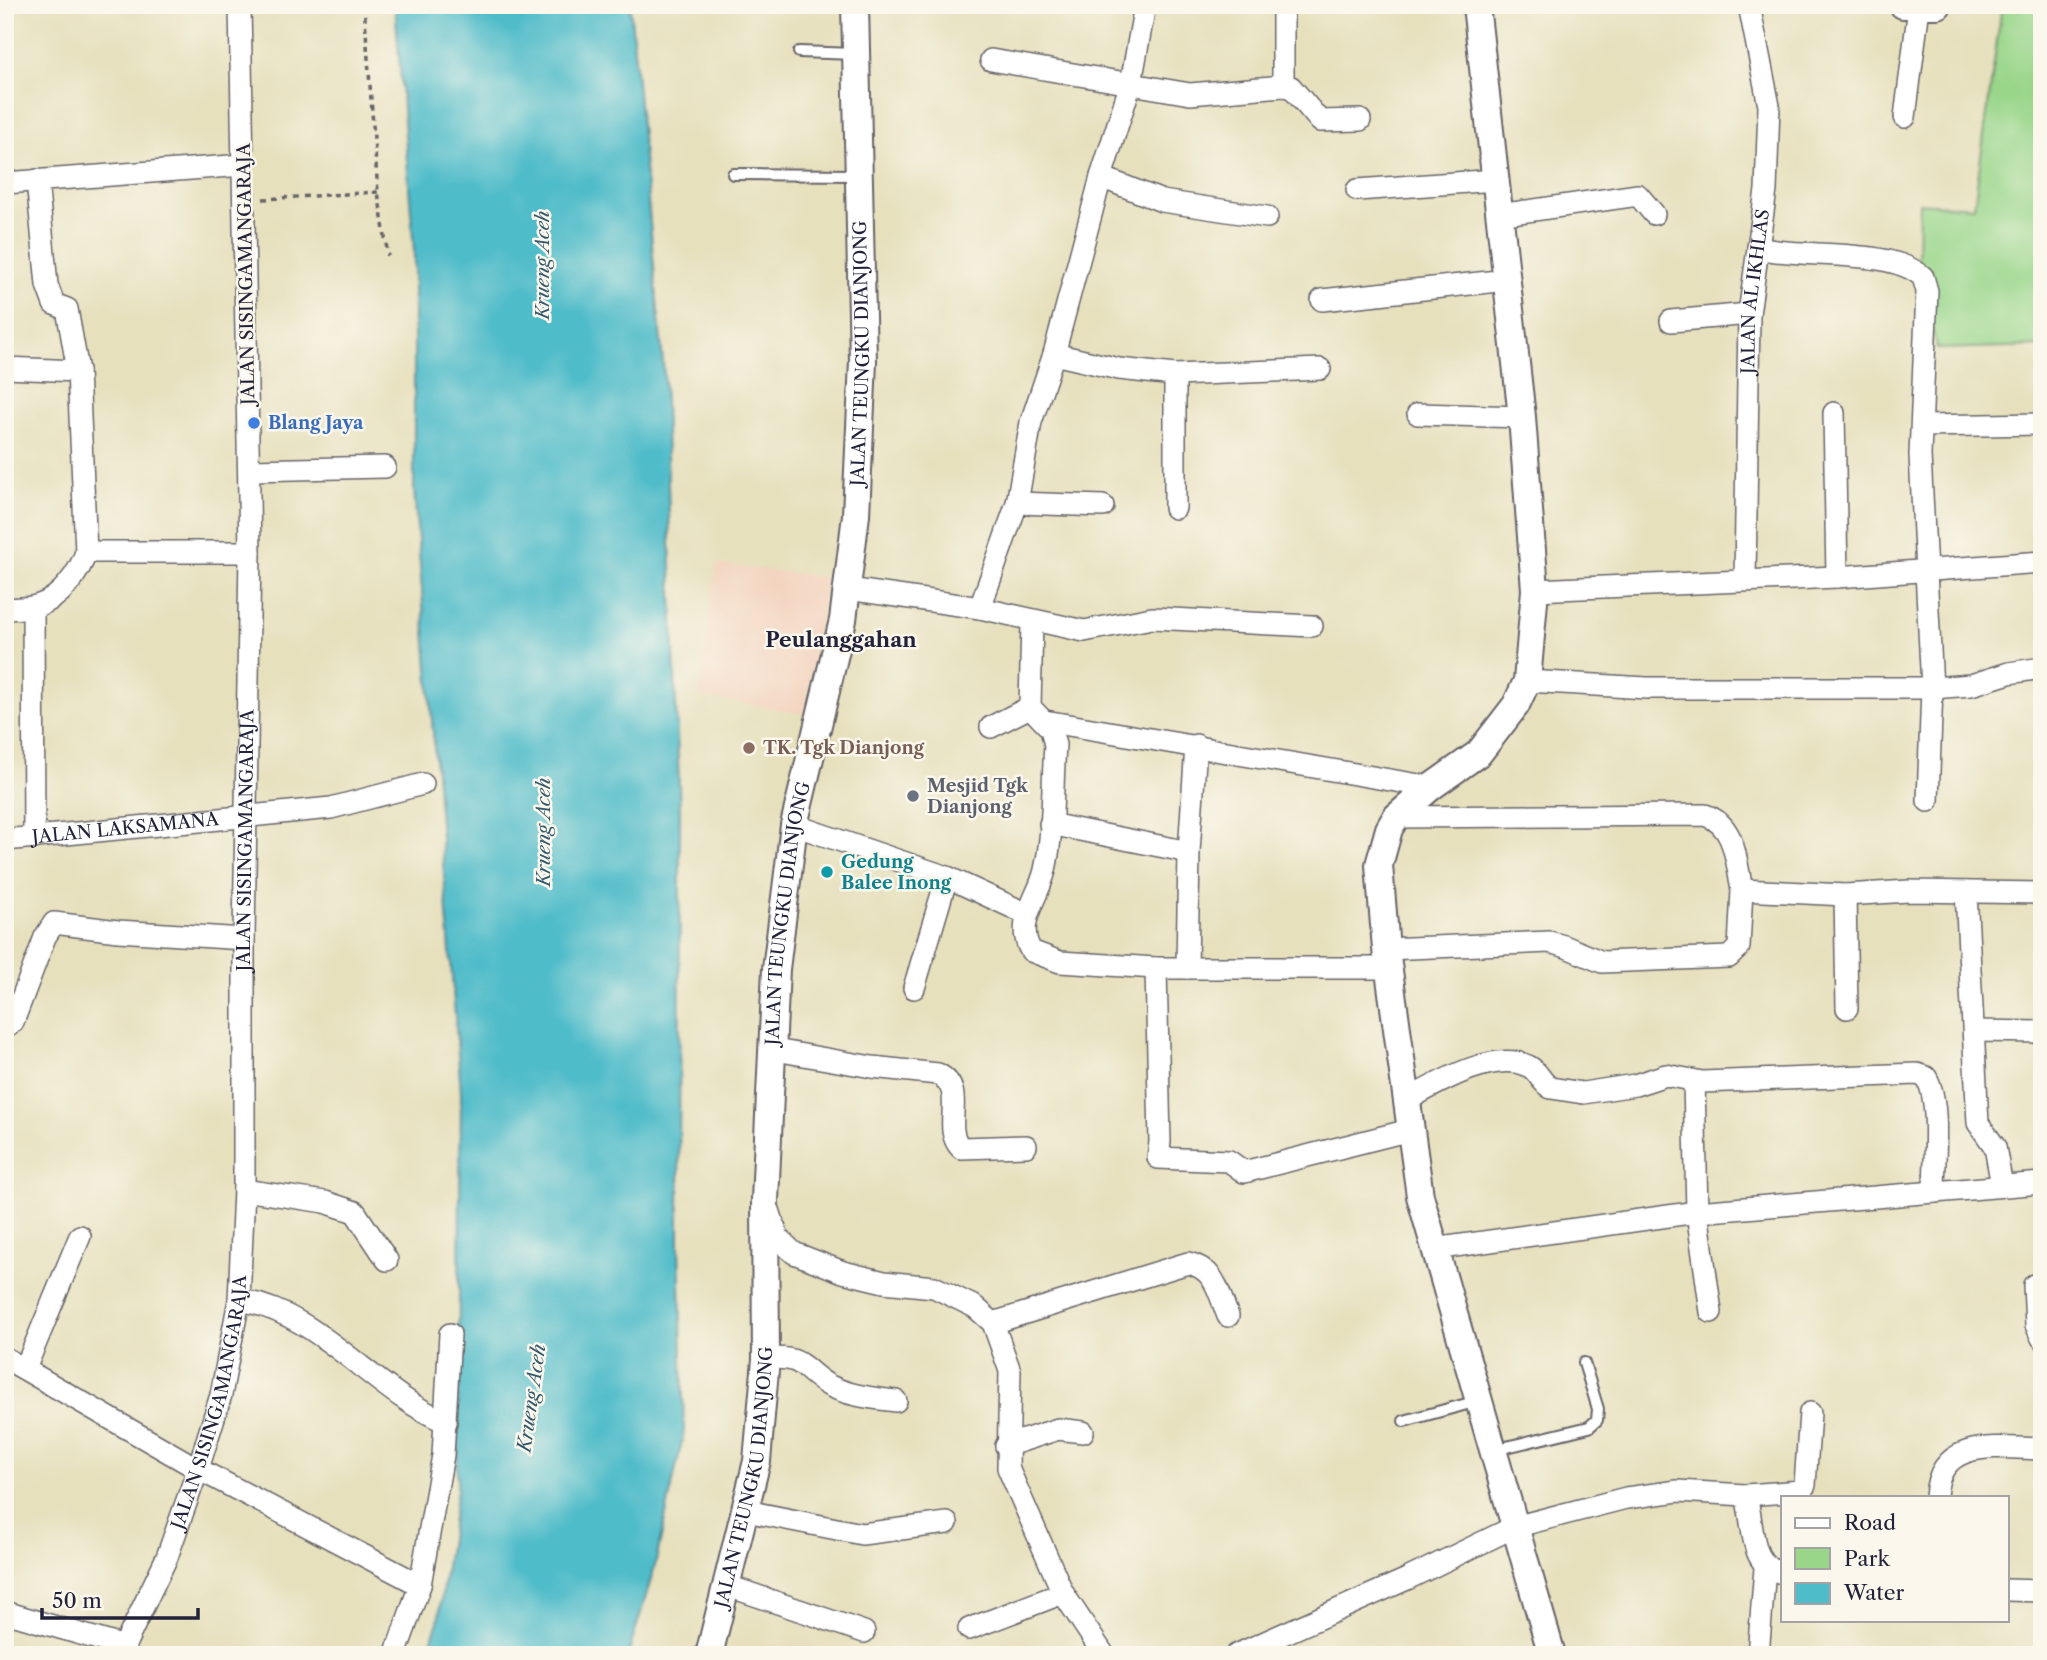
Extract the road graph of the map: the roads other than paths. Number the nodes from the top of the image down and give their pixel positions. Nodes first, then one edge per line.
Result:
1 (240, 5) edge
2 (855, 5) edge
3 (1145, 5) edge
4 (1283, 5) edge
5 (1476, 5) edge
6 (1749, 5) edge
7 (1920, 6) edge
8 (799, 52) dead end
9 (855, 54) junction
10 (991, 60) dead end
11 (1131, 83) junction
12 (1283, 86) junction
13 (1905, 117) dead end
14 (1360, 120) dead end
15 (244, 165) junction
16 (733, 174) dead end
17 (858, 175) junction
18 (1101, 177) junction
19 (37, 180) junction
20 (1496, 180) junction
21 (5, 183) edge
22 (1357, 190) dead end
23 (1654, 214) dead end
24 (1499, 215) junction
25 (1267, 217) dead end
26 (1758, 248) junction
27 (1507, 280) junction
28 (1322, 300) dead end
29 (1749, 314) junction
30 (1671, 321) dead end
31 (1054, 354) junction
32 (5, 368) edge
33 (1320, 369) dead end
34 (78, 371) junction
35 (1175, 375) junction
36 (1834, 413) dead end
37 (1419, 414) dead end
38 (1522, 417) junction
39 (2042, 424) edge
40 (1923, 426) junction
41 (385, 467) dead end
42 (250, 470) junction
43 (1017, 503) junction
44 (1103, 506) dead end
45 (1175, 508) dead end
46 (86, 552) junction
47 (250, 552) junction
48 (2042, 562) edge
49 (1926, 569) junction
50 (1837, 577) junction
51 (1745, 580) junction
52 (848, 589) junction
53 (1535, 590) junction
54 (33, 607) junction
55 (980, 608) junction
56 (5, 609) edge
57 (1032, 621) junction
58 (1312, 626) dead end
59 (2042, 668) edge
60 (1527, 681) junction
61 (1932, 688) junction
62 (1038, 714) junction
63 (990, 727) dead end
64 (1196, 745) junction
65 (423, 784) dead end
66 (1431, 787) junction
67 (1928, 801) dead end
68 (246, 816) junction
69 (1396, 817) junction
70 (1050, 824) junction
71 (794, 825) junction
72 (34, 838) junction
73 (5, 840) edge
74 (1189, 852) junction
75 (947, 877) junction
76 (1742, 890) junction
77 (1966, 892) junction
78 (2042, 893) edge
79 (1845, 895) junction
80 (1027, 914) junction
81 (244, 939) junction
82 (1387, 958) junction
83 (1156, 968) junction
84 (1187, 968) junction
85 (914, 988) dead end
86 (1847, 1008) dead end
87 (5, 1027) edge
88 (1974, 1031) junction
89 (2042, 1032) edge
90 (775, 1049) junction
91 (1694, 1081) junction
92 (1407, 1100) junction
93 (1410, 1130) junction
94 (1026, 1146) dead end
95 (2042, 1183) edge
96 (2002, 1186) junction
97 (244, 1190) junction
98 (1934, 1192) junction
99 (765, 1200) junction
100 (1697, 1212) junction
101 (80, 1236) dead end
102 (1434, 1249) junction
103 (387, 1260) dead end
104 (2034, 1284) dead end
105 (239, 1300) junction
106 (1711, 1312) dead end
107 (1228, 1316) dead end
108 (993, 1323) junction
109 (450, 1334) dead end
110 (2042, 1338) edge
111 (5, 1358) edge
112 (766, 1359) junction
113 (1584, 1363) dead end
114 (25, 1369) junction
115 (896, 1401) dead end
116 (1478, 1401) junction
117 (1810, 1413) dead end
118 (1404, 1421) dead end
119 (446, 1422) junction
120 (1083, 1432) dead end
121 (1006, 1446) junction
122 (2042, 1449) edge
123 (1491, 1451) junction
124 (198, 1469) junction
125 (1745, 1495) junction
126 (1936, 1496) edge
127 (746, 1511) junction
128 (947, 1523) dead end
129 (1514, 1527) junction
130 (1774, 1570) edge
131 (420, 1585) junction
132 (728, 1586) junction
133 (2008, 1590) edge
134 (2042, 1591) edge
135 (1063, 1593) junction
136 (5, 1612) edge
137 (969, 1629) dead end
138 (864, 1632) dead end
139 (123, 1651) edge
140 (395, 1655) edge
141 (709, 1655) edge
142 (1104, 1655) edge
143 (1236, 1655) edge
144 (1552, 1655) edge
145 (1758, 1655) edge

1 - 15 street, JALAN SISINGAMANGARAJA
2 - 9 street, JALAN TEUNGKU DIANJONG
3 - 11 street
4 - 12 street
5 - 20 street
6 - 26 street, JALAN AL IKHLAS
7 - 13 street
8 - 9 lane
9 - 17 street, JALAN TEUNGKU DIANJONG
10 - 11 street
11 - 12 street
11 - 18 street
12 - 14 street
15 - 19 street
15 - 42 street, JALAN SISINGAMANGARAJA
16 - 17 lane
17 - 52 street, JALAN TEUNGKU DIANJONG
18 - 25 street
18 - 31 street
19 - 21 street
19 - 34 street
20 - 22 street
20 - 24 street
23 - 24 street
24 - 27 street
26 - 29 street, JALAN AL IKHLAS
26 - 40 street
27 - 28 street
27 - 38 street
29 - 30 street
29 - 51 street, JALAN AL IKHLAS
31 - 35 street
31 - 43 street
32 - 34 street
33 - 35 street
34 - 46 street
35 - 45 street
36 - 50 street
37 - 38 street
38 - 53 street
39 - 40 street
40 - 49 street
41 - 42 street
42 - 47 street, JALAN SISINGAMANGARAJA
43 - 44 street
43 - 55 street
46 - 47 street
46 - 54 street
47 - 68 street, JALAN SISINGAMANGARAJA
48 - 49 street
49 - 50 street
49 - 61 street
50 - 51 street
51 - 53 street
52 - 55 street
52 - 71 street, JALAN TEUNGKU DIANJONG
53 - 60 street
54 - 56 street
54 - 72 street
55 - 57 street
57 - 58 street
57 - 62 street
59 - 61 street
60 - 61 street
60 - 66 street
61 - 67 street
62 - 63 street
62 - 64 street
62 - 70 street
64 - 66 street
64 - 74 street
65 - 68 street, JALAN LAKSAMANA
66 - 69 street
68 - 72 street, JALAN LAKSAMANA
68 - 81 street, JALAN SISINGAMANGARAJA
69 - 76 street
69 - 82 street
70 - 74 street
70 - 80 street
71 - 75 street
71 - 90 street, JALAN TEUNGKU DIANJONG
72 - 73 street, JALAN LAKSAMANA
74 - 84 street
75 - 80 street
75 - 85 street
76 - 79 street
76 - 82 street
77 - 78 street
77 - 79 street
77 - 88 street
79 - 86 street
80 - 83 street
81 - 87 street
81 - 97 street, JALAN SISINGAMANGARAJA
82 - 84 street
82 - 92 street
83 - 84 street
83 - 93 street
88 - 89 street
88 - 96 street
90 - 94 street
90 - 99 street, JALAN TEUNGKU DIANJONG
91 - 92 street
91 - 98 street
91 - 100 street
92 - 93 street
93 - 102 street
95 - 96 street
96 - 98 street
97 - 103 street
97 - 105 street, JALAN SISINGAMANGARAJA
98 - 100 street
99 - 108 street
99 - 112 street, JALAN TEUNGKU DIANJONG
100 - 102 street
100 - 106 street
101 - 114 street
102 - 116 street
104 - 110 street
105 - 119 street
105 - 124 street, JALAN SISINGAMANGARAJA
107 - 108 street
108 - 121 street
109 - 119 street
111 - 114 street
112 - 115 street
112 - 127 street, JALAN TEUNGKU DIANJONG
113 - 123 lane
114 - 124 street
116 - 118 lane
116 - 123 street
117 - 125 street
119 - 131 street
120 - 121 street
121 - 135 street
122 - 126 street
123 - 129 street
124 - 131 street
124 - 139 street, JALAN SISINGAMANGARAJA
125 - 129 street
125 - 130 street
127 - 128 street
127 - 132 street, JALAN TEUNGKU DIANJONG
129 - 143 street
129 - 144 street
130 - 145 street
131 - 140 street
132 - 138 street
132 - 141 street, JALAN TEUNGKU DIANJONG
133 - 134 street
135 - 137 street
135 - 142 street
136 - 139 street

